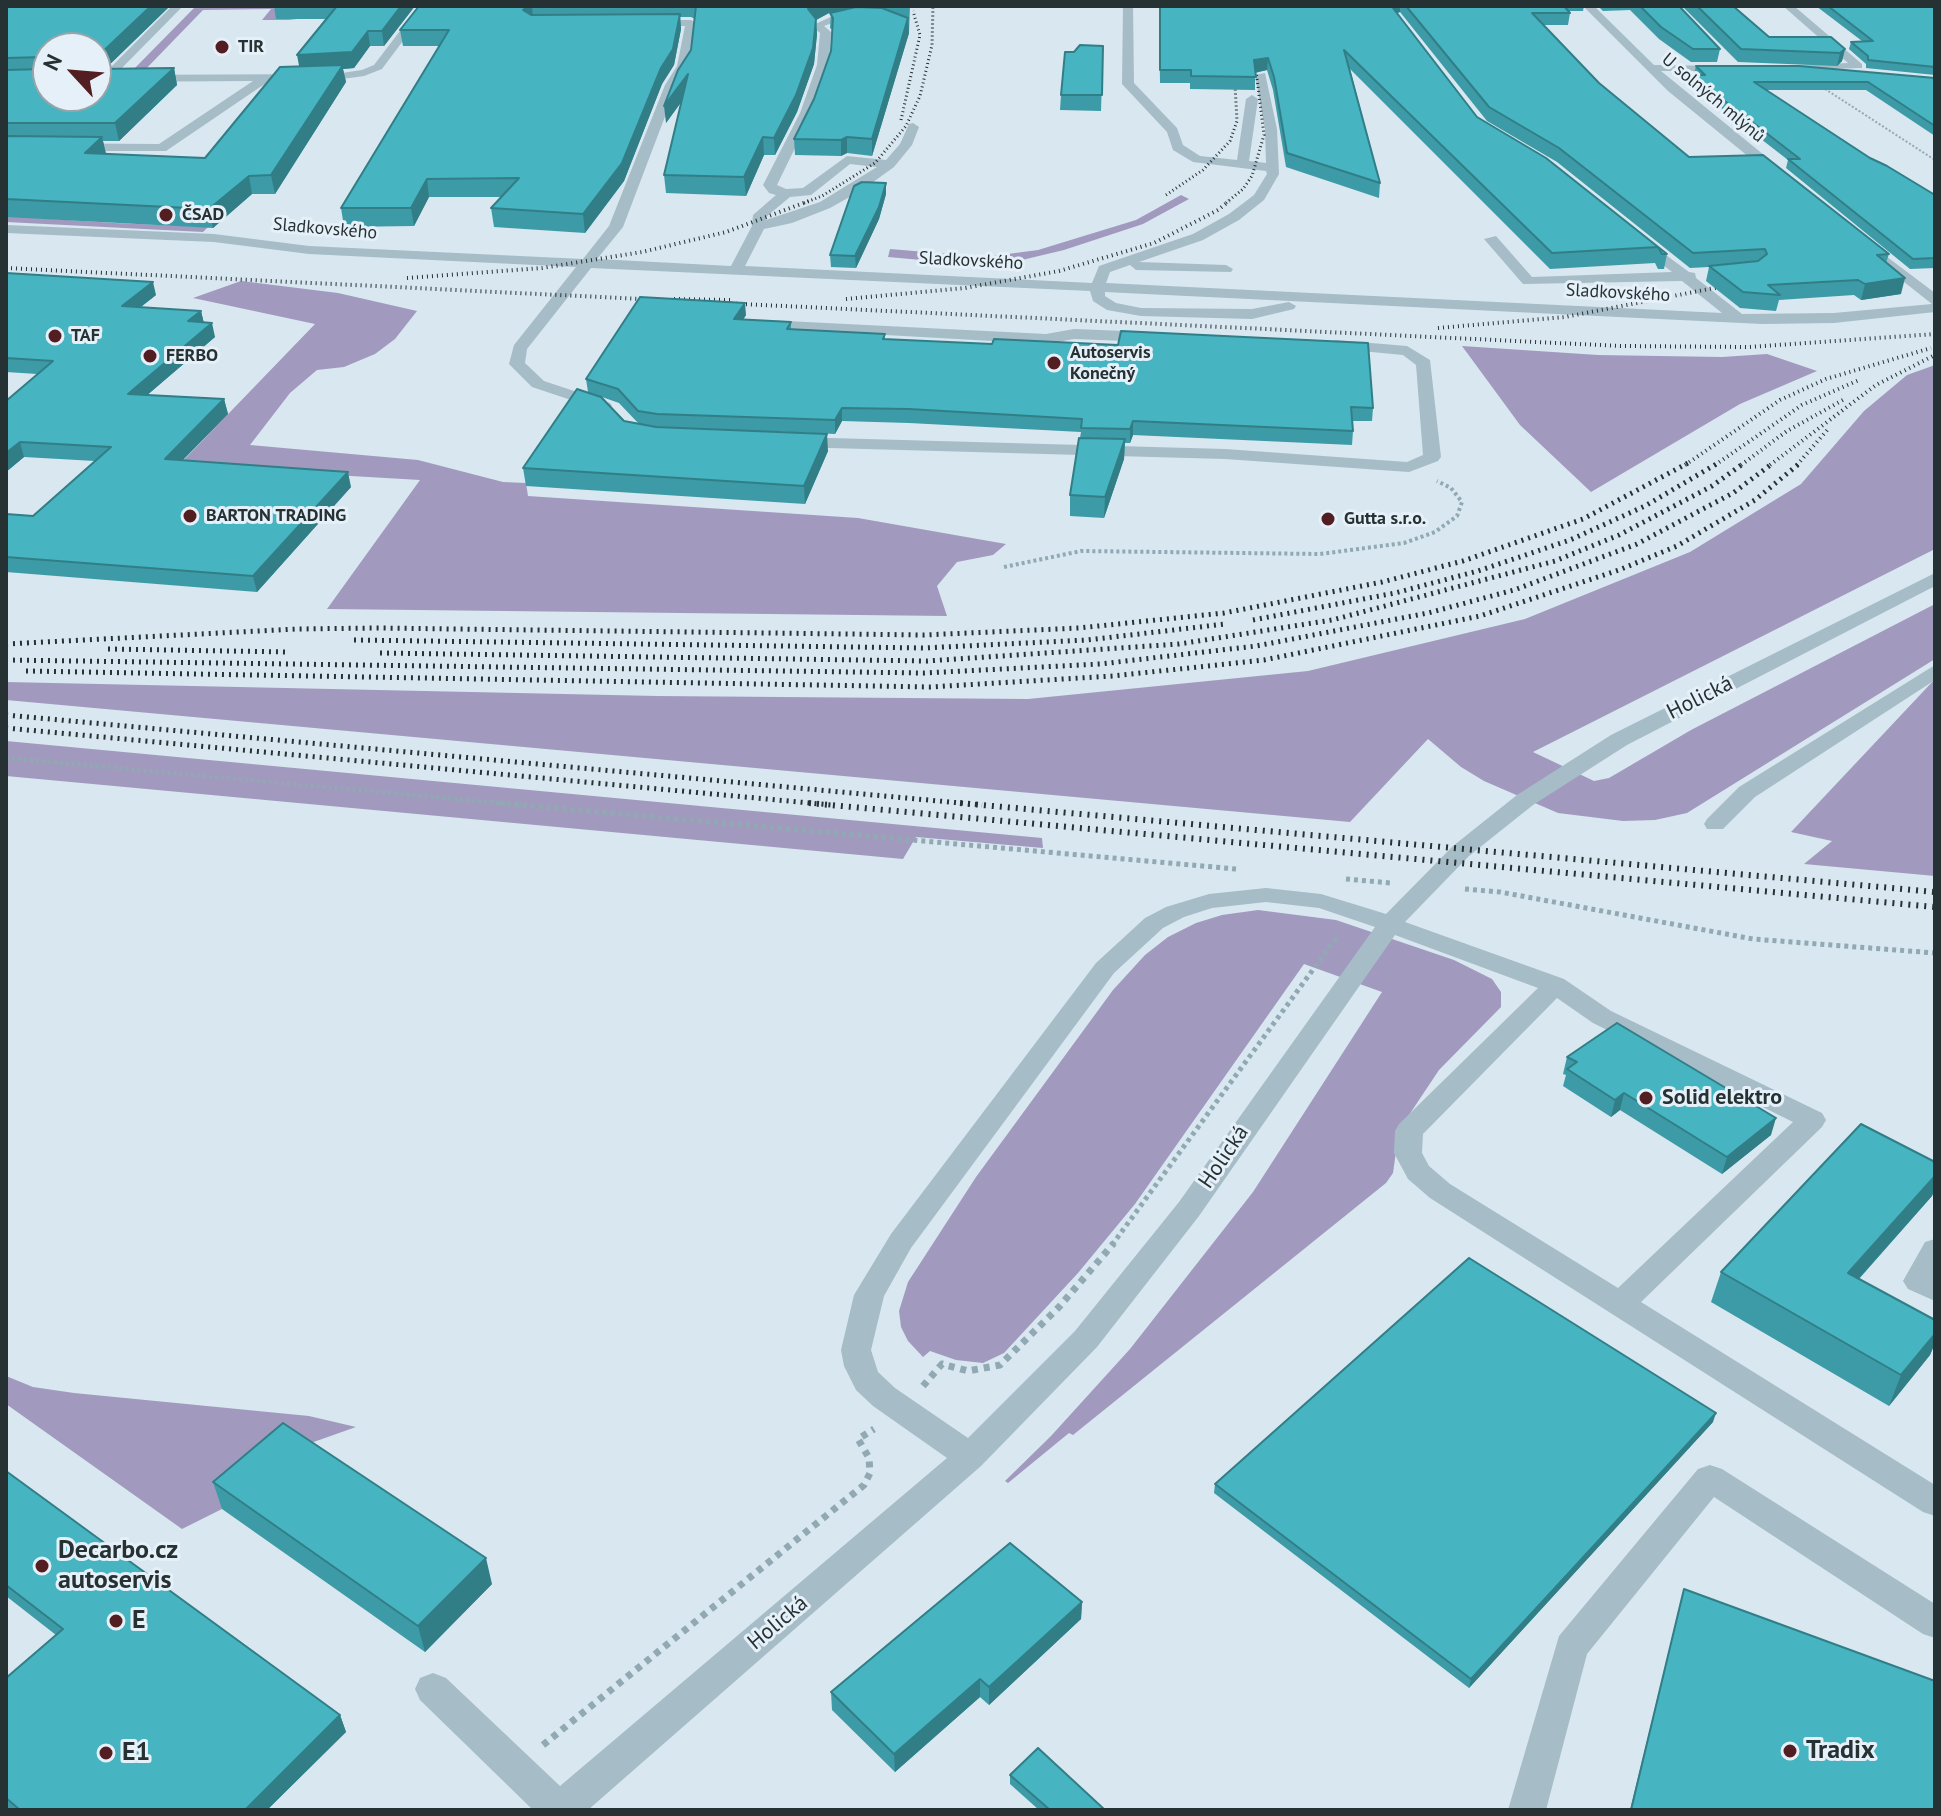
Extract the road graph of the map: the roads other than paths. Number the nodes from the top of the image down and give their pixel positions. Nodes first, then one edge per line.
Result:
1 (178, 6) edge
2 (424, 6) edge
3 (1128, 6) edge
4 (1588, 6) edge
5 (1788, 6) edge
6 (872, 15) edge
7 (628, 24) edge
8 (1722, 57) edge
9 (1783, 67) edge
10 (112, 68) edge
11 (1649, 68) junction
12 (1797, 68) junction
13 (1863, 74) edge
14 (1261, 75) edge
15 (267, 77) junction
16 (112, 79) edge
17 (250, 89) junction
18 (172, 90) dead end
19 (1252, 99) edge
20 (913, 127) dead end
21 (6, 147) edge
22 (889, 164) junction
23 (1242, 165) junction
24 (1273, 168) junction
25 (1789, 183) edge
26 (786, 193) junction
27 (759, 226) junction
28 (6, 229) edge
29 (1625, 229) edge
30 (1847, 230) edge
31 (1491, 239) dead end
32 (588, 264) junction
33 (1118, 264) junction
34 (1226, 269) dead end
35 (736, 270) junction
36 (1711, 273) edge
37 (1685, 276) junction
38 (1097, 288) junction
39 (1323, 299) junction
40 (1935, 300) edge
41 (1935, 308) edge
42 (1738, 318) junction
43 (766, 325) edge
44 (1166, 338) edge
45 (1319, 345) edge
46 (621, 420) edge
47 (773, 442) edge
48 (1935, 579) edge
49 (1935, 671) edge
50 (1715, 824) dead end
51 (1555, 985) junction
52 (1935, 1250) edge
53 (1935, 1290) edge
54 (1620, 1304) junction
55 (970, 1457) junction
56 (1935, 1502) edge
57 (1935, 1623) edge
58 (433, 1689) dead end
59 (559, 1810) edge
60 (1527, 1810) edge

1 - 10 street
2 - 15 street
3 - 23 street
4 - 11 street, U solných mlýnů
5 - 12 street
6 - 26 street
7 - 32 street
8 - 11 street
9 - 12 street
11 - 25 street, U solných mlýnů
12 - 13 street
14 - 24 street
15 - 16 street
15 - 17 street
17 - 18 street
17 - 21 street
19 - 23 street
20 - 22 street
22 - 26 street
22 - 27 street
23 - 24 street
24 - 33 street
26 - 27 street
27 - 35 street
28 - 32 street, Sladkovského
29 - 37 street
30 - 40 street
31 - 37 street
32 - 35 street, Sladkovského
32 - 46 street
33 - 34 street
33 - 38 street
35 - 38 street, Sladkovského
36 - 37 street
37 - 42 street
38 - 39 street, Sladkovského
38 - 39 street
39 - 42 street, Sladkovského
41 - 42 street, Sladkovského
43 - 44 street
45 - 47 street
48 - 55 street, Holická
49 - 50 street
51 - 54 street
51 - 54 street
51 - 55 street
52 - 53 street
54 - 56 street
55 - 59 street, Holická
57 - 60 street
58 - 59 street

